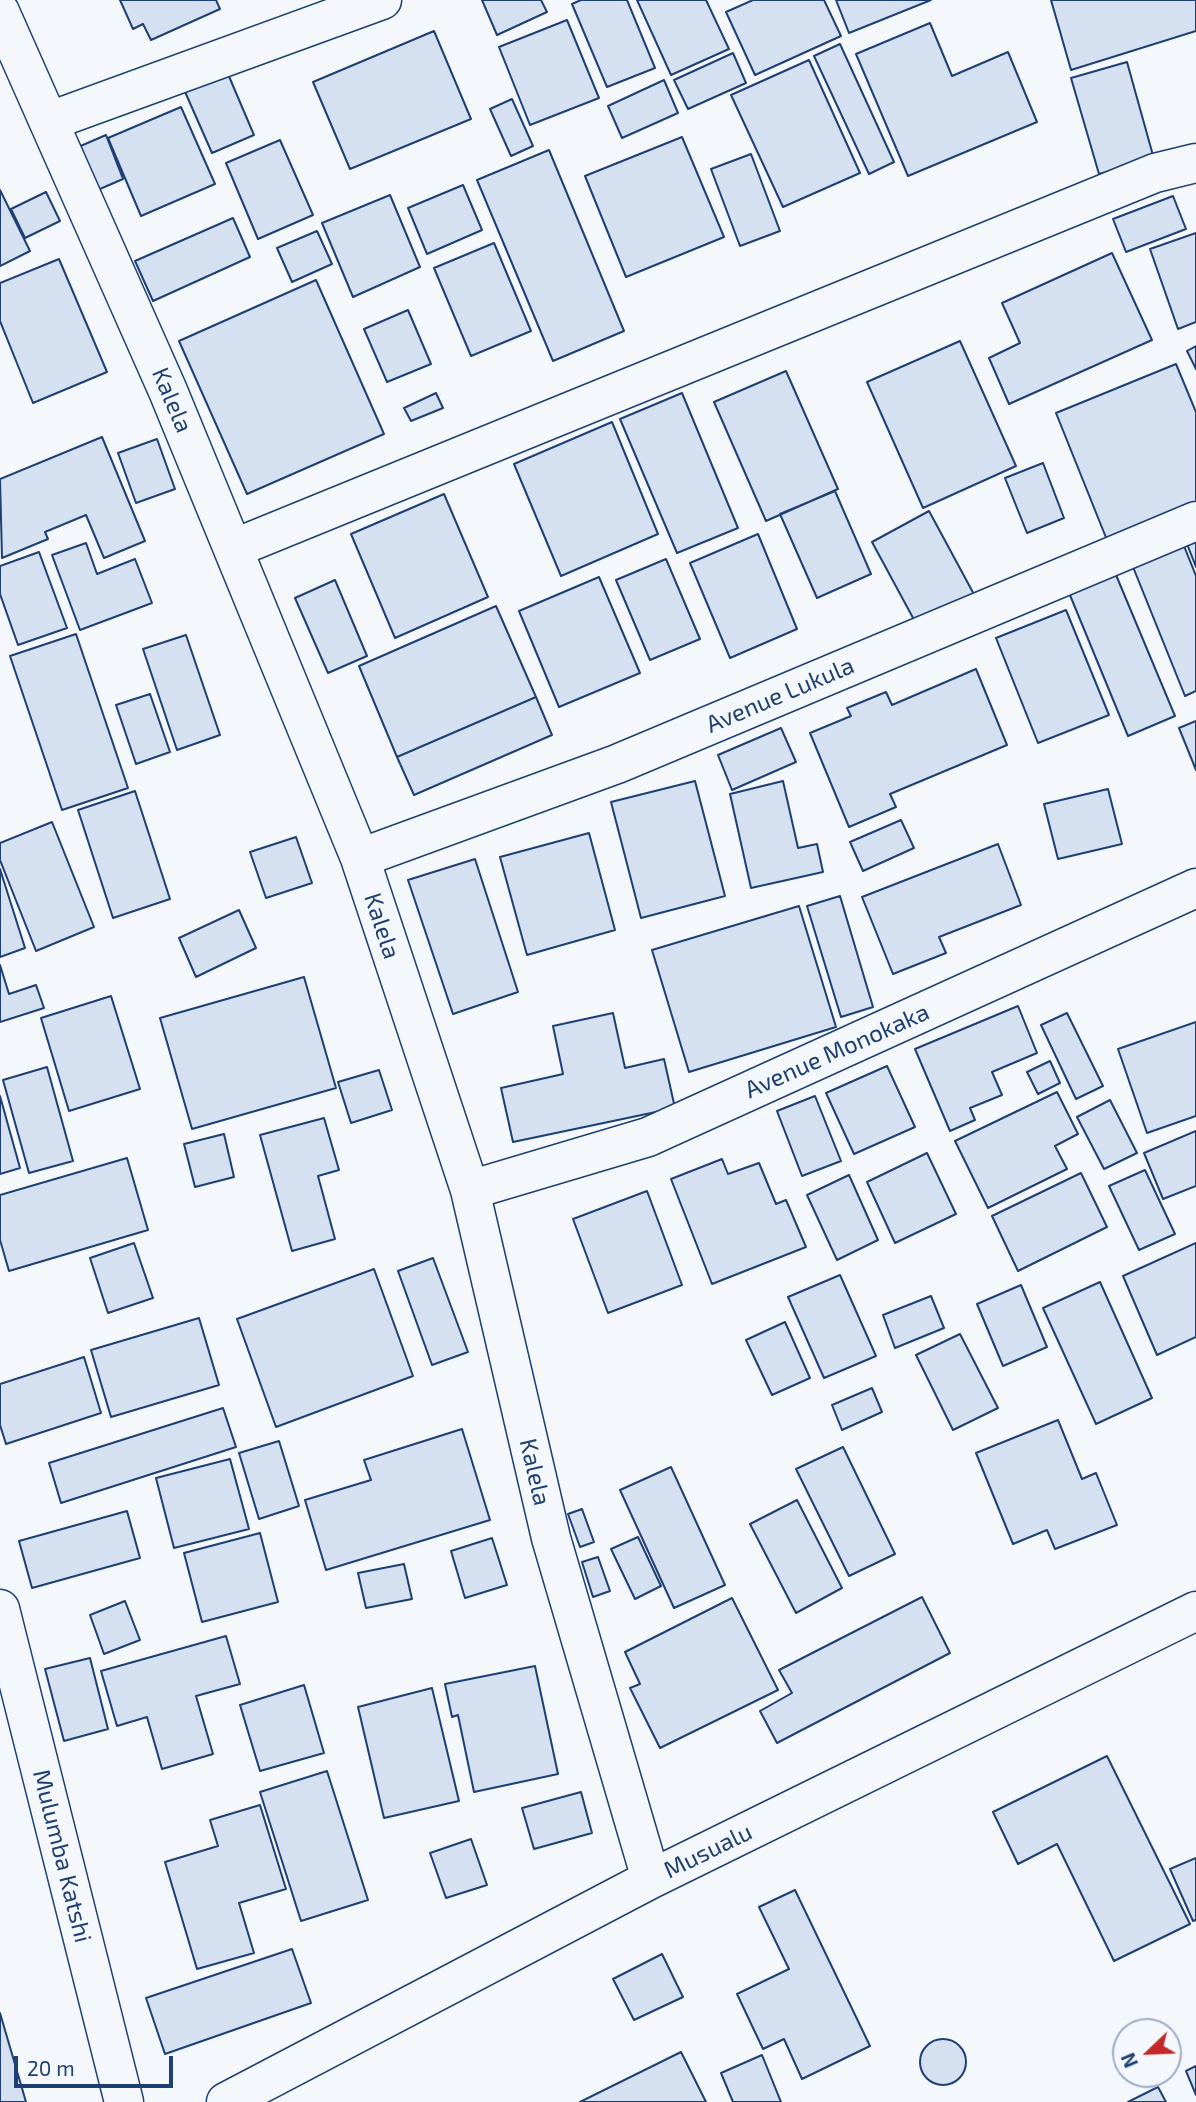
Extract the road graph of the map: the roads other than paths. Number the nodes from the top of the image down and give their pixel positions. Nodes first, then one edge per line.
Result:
1 (382, 0) edge
2 (0, 12) edge
3 (50, 121) junction
4 (1196, 163) edge
5 (1196, 522) edge
6 (235, 548) junction
7 (360, 858) junction
8 (1196, 888) edge
9 (470, 1190) junction
10 (0, 1609) edge
11 (1196, 1611) edge
12 (651, 1879) junction
13 (124, 2102) edge
14 (226, 2102) edge

1 - 3 street
2 - 3 street, Kalela
3 - 6 street, Kalela
4 - 6 street
5 - 7 street, Avenue Lukula
6 - 7 street, Kalela
7 - 9 street, Kalela
8 - 9 street, Avenue Monokaka
9 - 12 street, Kalela
10 - 13 street, Mulumba Katshi
11 - 12 street, Musualu
12 - 14 street, Musualu

